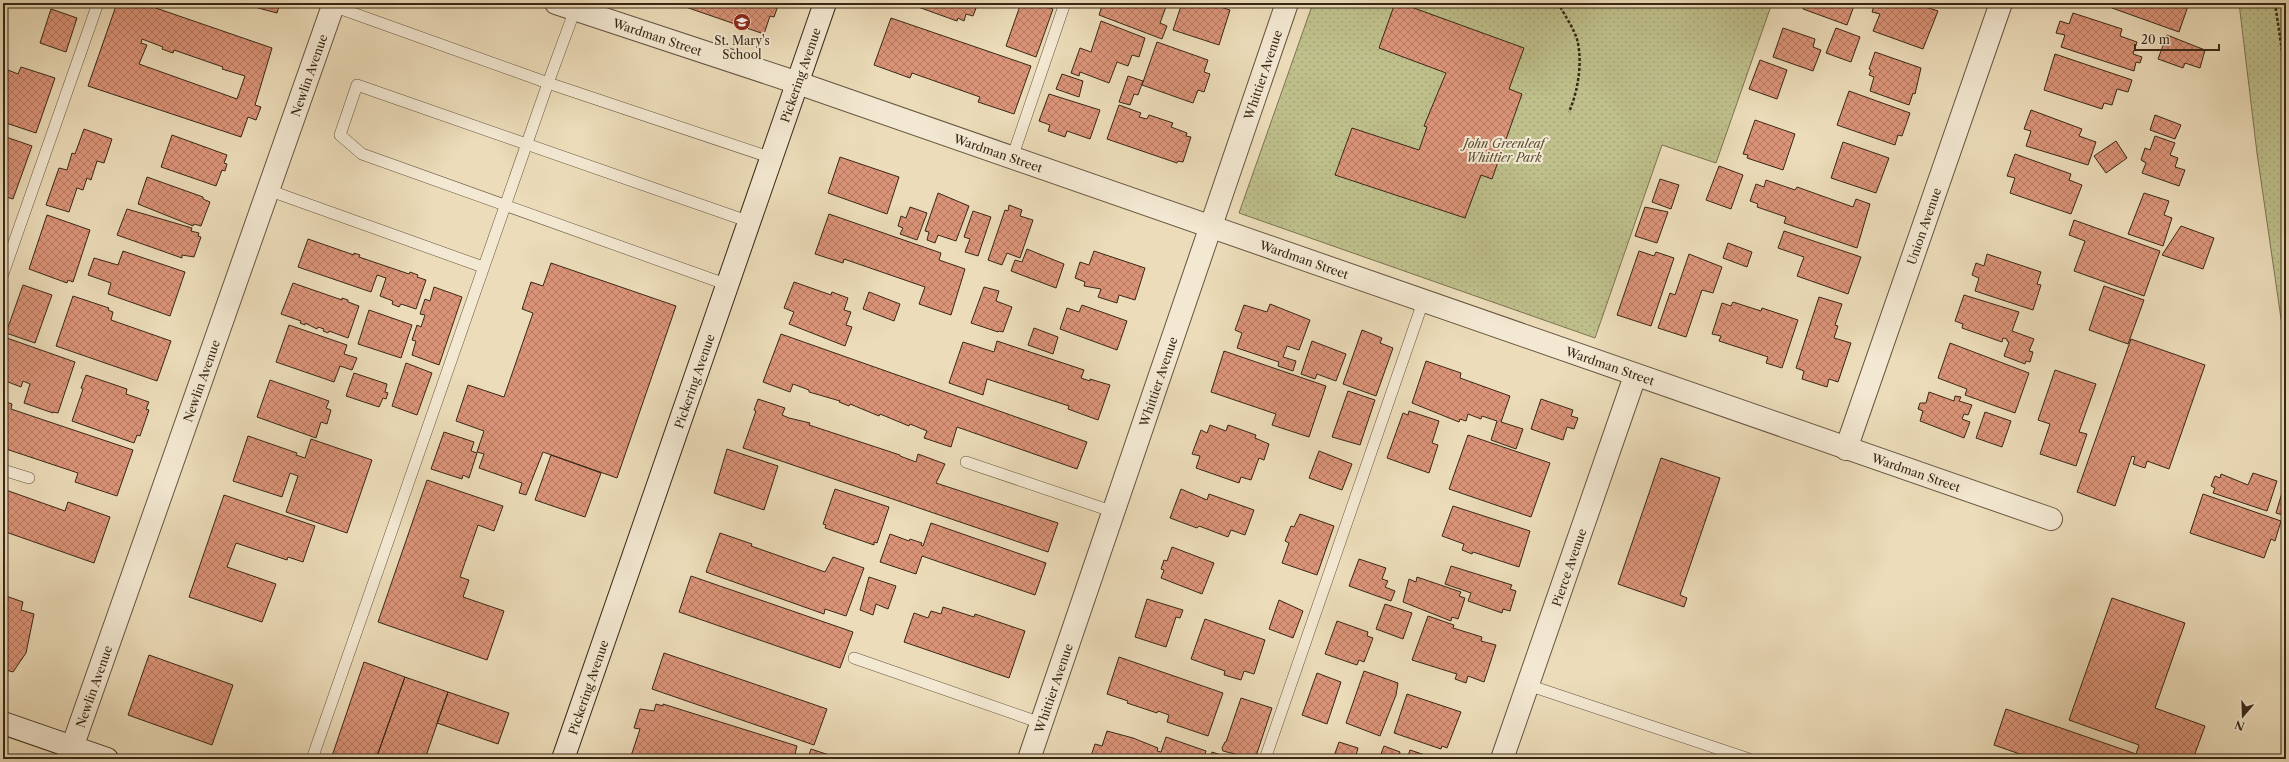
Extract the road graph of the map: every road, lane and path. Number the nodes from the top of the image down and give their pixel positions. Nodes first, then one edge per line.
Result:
1 (98, 3) edge
2 (825, 3) edge
3 (1065, 3) edge
4 (1287, 3) edge
5 (1558, 3) edge
6 (2001, 3) edge
7 (2275, 3) edge
8 (333, 5) edge
9 (570, 5) edge
10 (2286, 78) edge
11 (548, 83) junction
12 (798, 83) junction
13 (1569, 112) dead end
14 (526, 143) junction
15 (772, 158) junction
16 (1012, 158) junction
17 (268, 190) junction
18 (505, 204) junction
19 (750, 222) junction
20 (1211, 228) junction
21 (483, 267) junction
22 (3, 274) edge
23 (728, 285) junction
24 (1423, 302) junction
25 (1635, 376) junction
26 (1846, 449) junction
27 (966, 462) dead end
28 (3, 470) edge
29 (28, 478) dead end
30 (1114, 512) junction
31 (2051, 519) dead end
32 (854, 658) dead end
33 (1528, 685) junction
34 (3, 723) edge
35 (1041, 723) junction
36 (71, 753) edge
37 (107, 759) edge
38 (312, 759) edge
39 (563, 759) edge
40 (1029, 759) edge
41 (1265, 759) edge
42 (1502, 759) edge
43 (1749, 759) edge

1 - 22 lane
2 - 12 street, Pickering Avenue
3 - 16 lane
4 - 20 street, Whittier Avenue
5 - 13 path
6 - 26 street, Union Avenue
7 - 10 path
8 - 11 lane
8 - 17 street, Newlin Avenue
9 - 11 lane
9 - 12 street, Wardman Street
11 - 14 lane
11 - 15 lane
12 - 15 street, Pickering Avenue
12 - 16 street, Wardman Street
14 - 18 lane
14 - 18 lane
14 - 19 lane
15 - 19 street, Pickering Avenue
16 - 20 street, Wardman Street
17 - 21 lane
17 - 36 street, Newlin Avenue
18 - 21 lane
18 - 23 lane
19 - 23 street, Pickering Avenue
20 - 24 street, Wardman Street
20 - 30 street, Whittier Avenue
21 - 38 lane
23 - 39 street, Pickering Avenue
24 - 25 street, Wardman Street
24 - 41 lane
25 - 26 street, Wardman Street
25 - 33 street, Pierce Avenue
26 - 31 street, Wardman Street
27 - 30 lane
28 - 29 lane
30 - 35 street, Whittier Avenue
32 - 35 lane
33 - 42 street, Pierce Avenue
33 - 43 lane
34 - 36 street
35 - 40 street, Whittier Avenue
36 - 37 street

